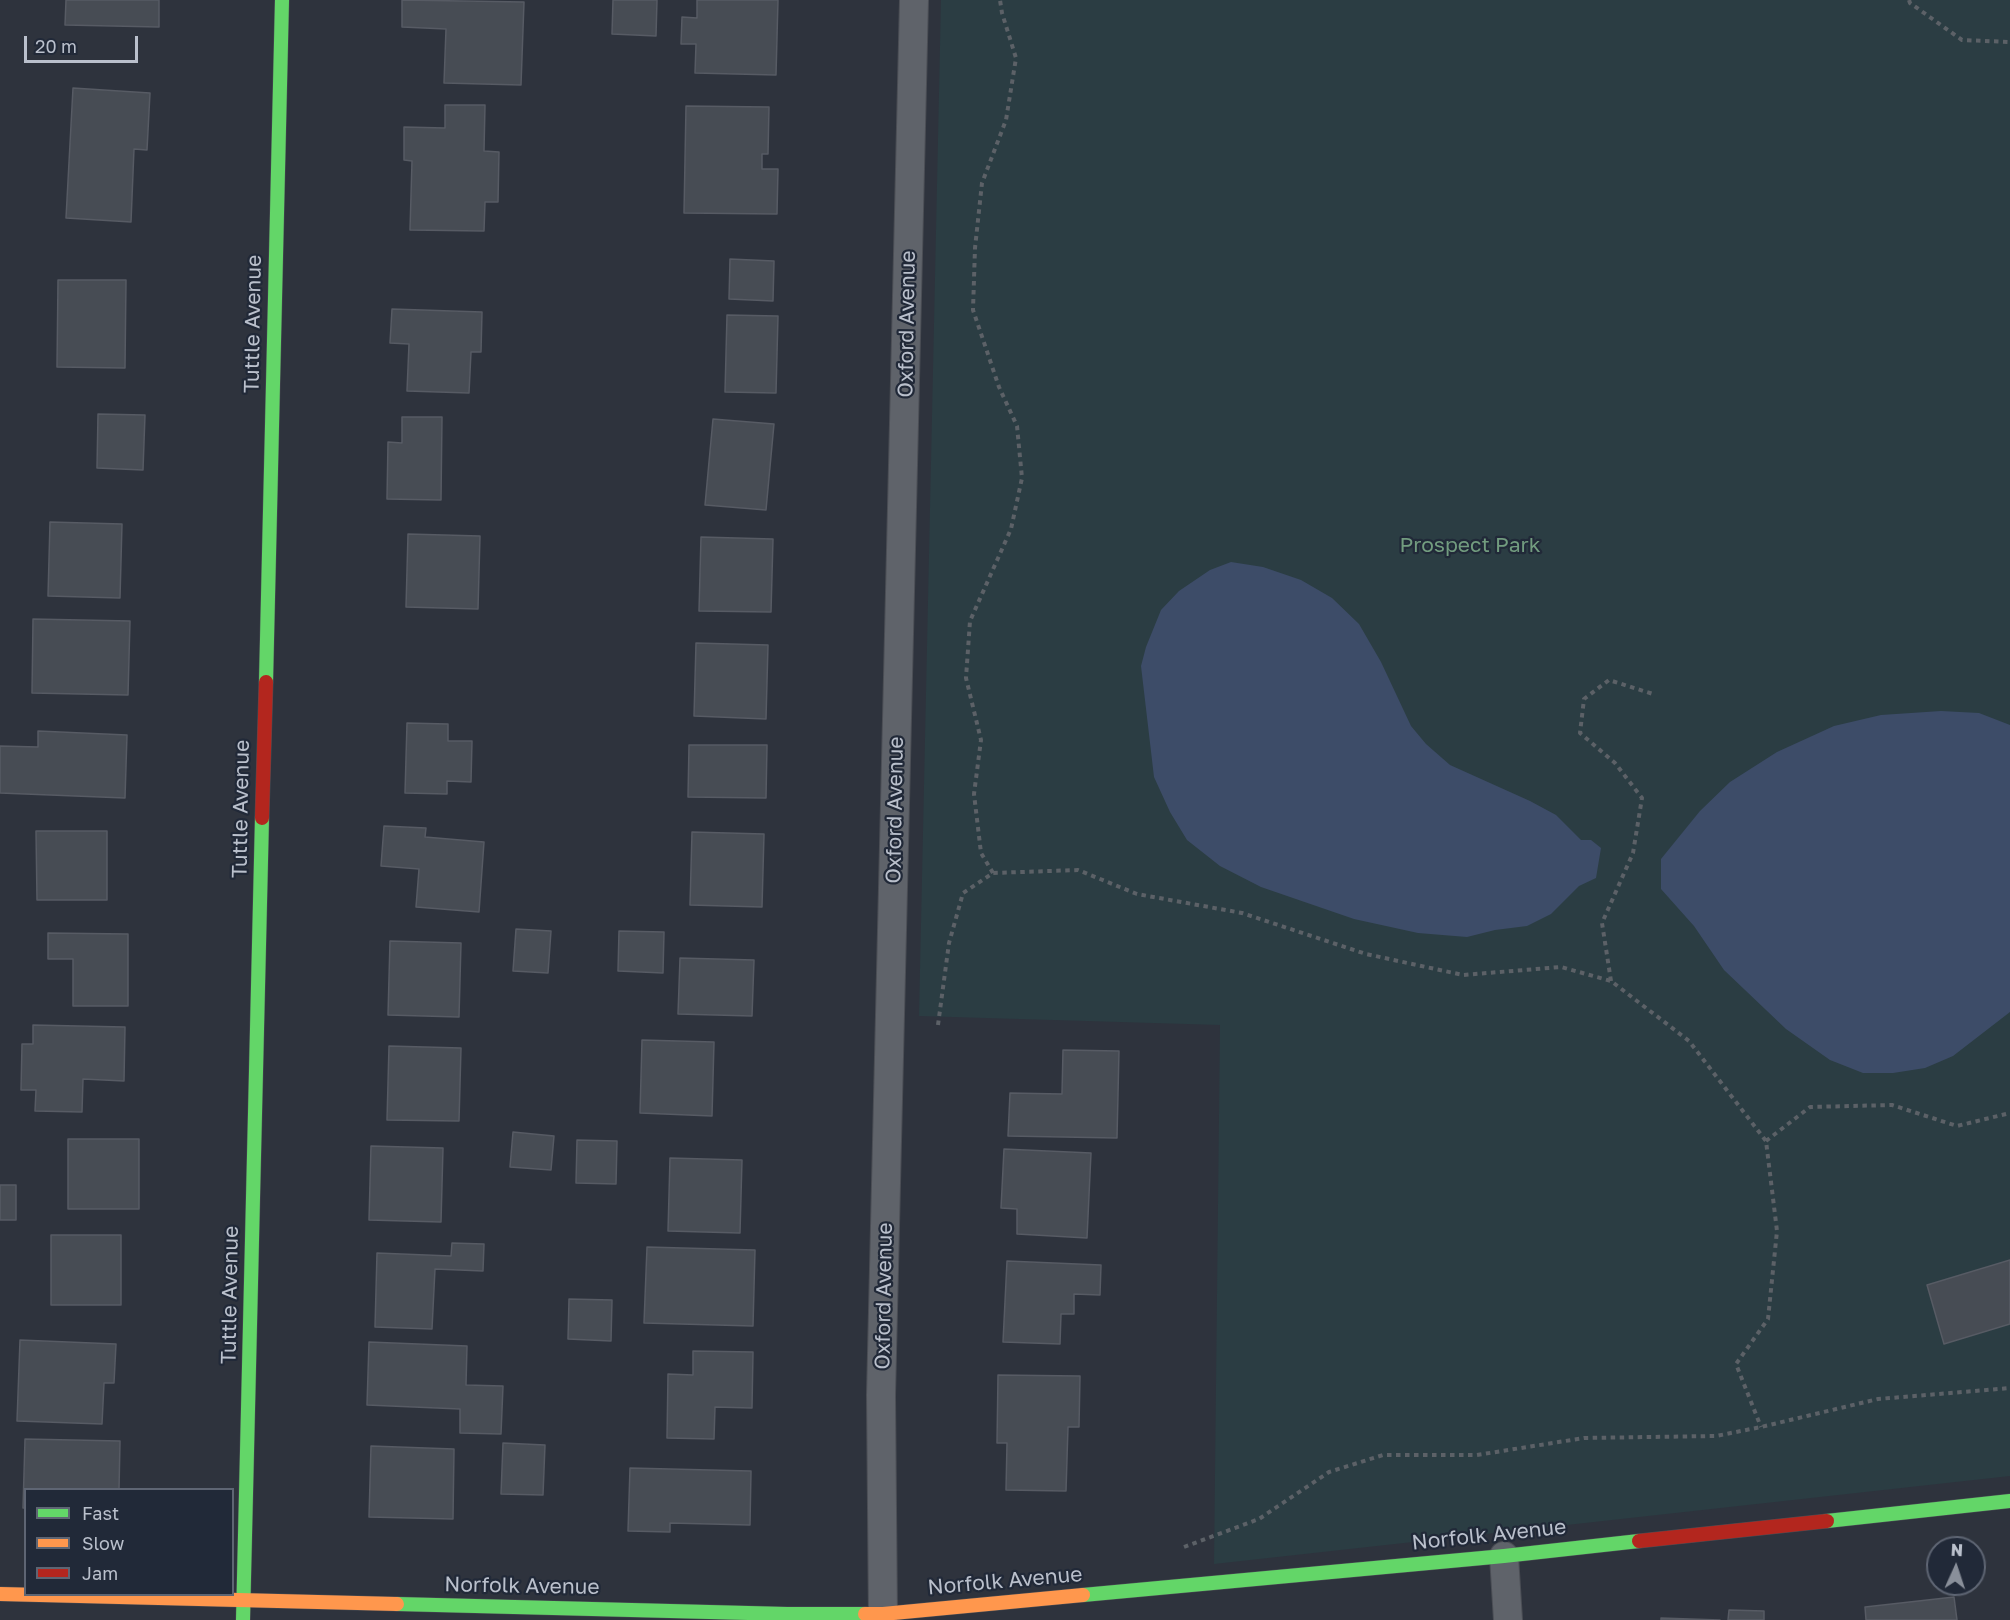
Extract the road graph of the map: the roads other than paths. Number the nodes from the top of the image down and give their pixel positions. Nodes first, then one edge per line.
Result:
1 (282, 0) edge
2 (914, 0) edge
3 (2010, 1502) edge
4 (1504, 1556) junction
5 (0, 1594) edge
6 (24, 1595) edge
7 (81, 1596) edge
8 (243, 1600) junction
9 (883, 1617) edge
10 (243, 1620) edge
11 (1508, 1620) edge

1 - 8 street, Tuttle Avenue
2 - 9 street, Oxford Avenue
3 - 4 street, Norfolk Avenue
4 - 9 street, Norfolk Avenue
4 - 11 street
5 - 6 street, Norfolk Avenue
7 - 8 street, Norfolk Avenue
8 - 9 street, Norfolk Avenue
8 - 10 street, Tuttle Avenue

